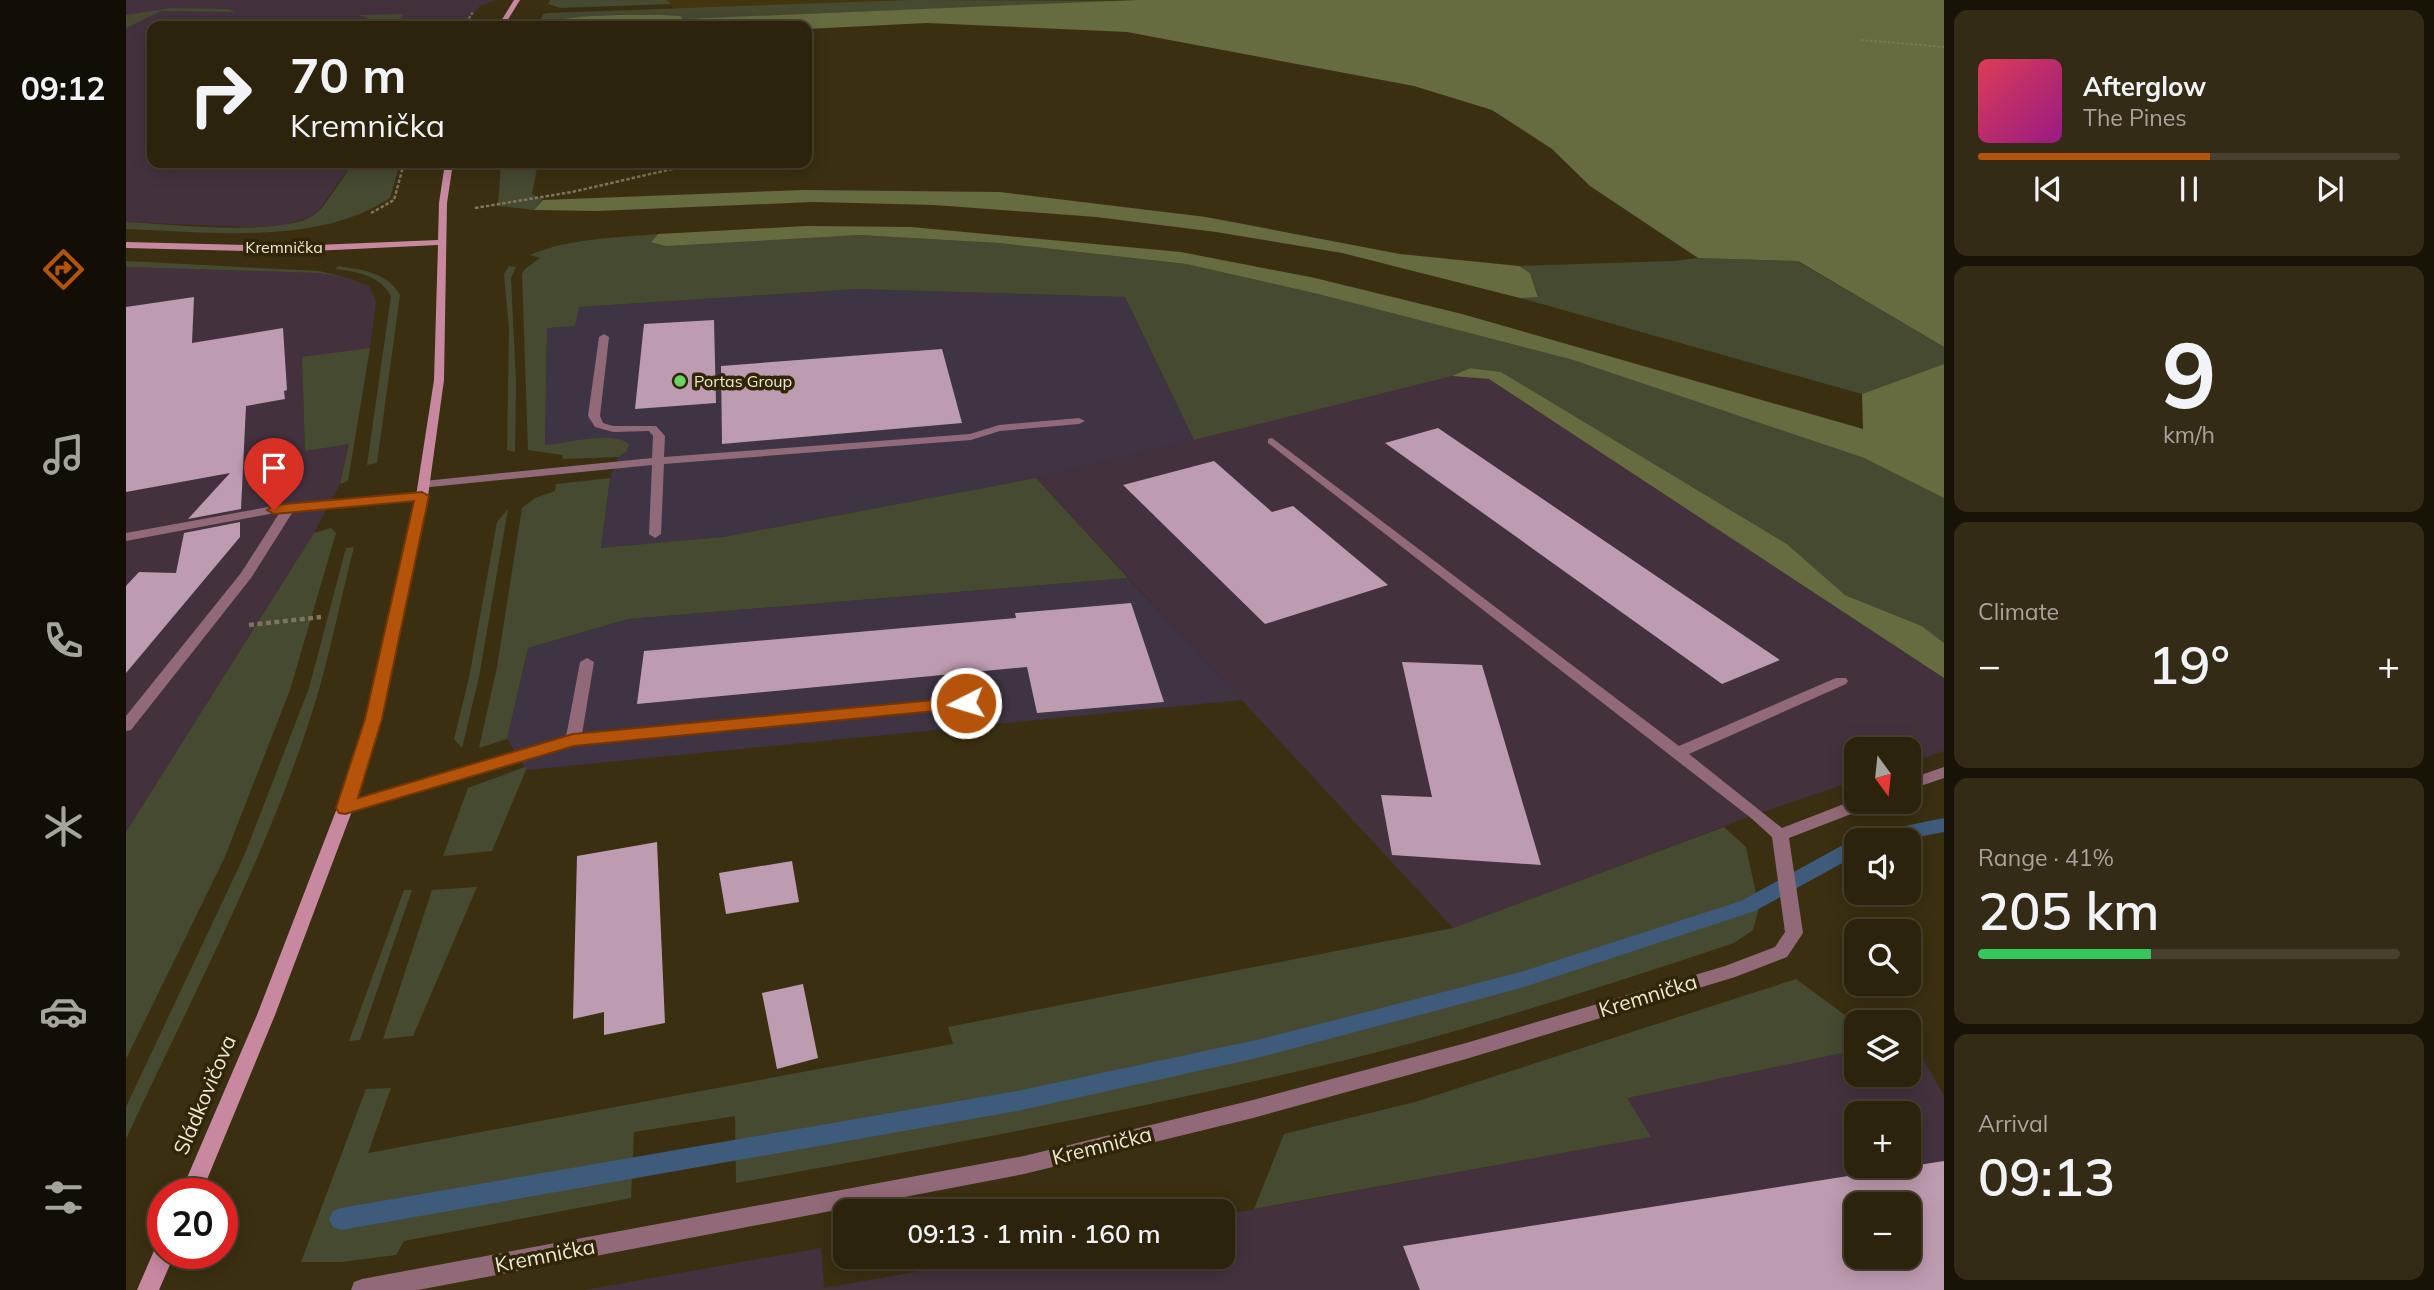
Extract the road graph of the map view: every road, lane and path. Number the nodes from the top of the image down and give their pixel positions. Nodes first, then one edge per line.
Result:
1 (517, 0) edge
2 (474, 10) dead end
3 (467, 21) edge
4 (504, 21) edge
5 (1861, 40) dead end
6 (1944, 47) edge
7 (403, 168) edge
8 (448, 168) edge
9 (677, 168) edge
10 (385, 208) dead end
11 (443, 214) junction
12 (442, 242) junction
13 (126, 245) edge
14 (604, 337) dead end
15 (1079, 421) dead end
16 (1272, 441) dead end
17 (659, 461) junction
18 (423, 490) junction
19 (290, 507) junction
20 (655, 534) dead end
21 (126, 537) edge
22 (321, 617) dead end
23 (203, 629) junction
24 (587, 662) dead end
25 (1841, 681) dead end
26 (966, 703) dead end
27 (126, 726) edge
28 (573, 740) junction
29 (1677, 753) junction
30 (1944, 772) edge
31 (1922, 780) edge
32 (345, 808) junction
33 (1844, 810) edge
34 (1780, 835) junction
35 (197, 1178) edge
36 (157, 1269) edge
37 (148, 1290) edge
38 (362, 1290) edge

1 - 4 main road
2 - 3 path
5 - 6 path
7 - 10 path
8 - 11 main road
9 - 11 path
11 - 12 main road
12 - 13 main road, Kremnička
12 - 18 main road
14 - 17 lane
15 - 17 lane
16 - 29 lane
17 - 18 lane
17 - 20 lane
18 - 19 lane
18 - 32 main road
19 - 21 lane
19 - 23 lane
22 - 23 path
23 - 27 lane
24 - 28 lane
25 - 29 lane
26 - 28 lane
28 - 32 lane
29 - 34 lane
30 - 31 lane
32 - 35 main road, Sládkovičova
33 - 34 lane
34 - 38 lane, Kremnička
36 - 37 main road

